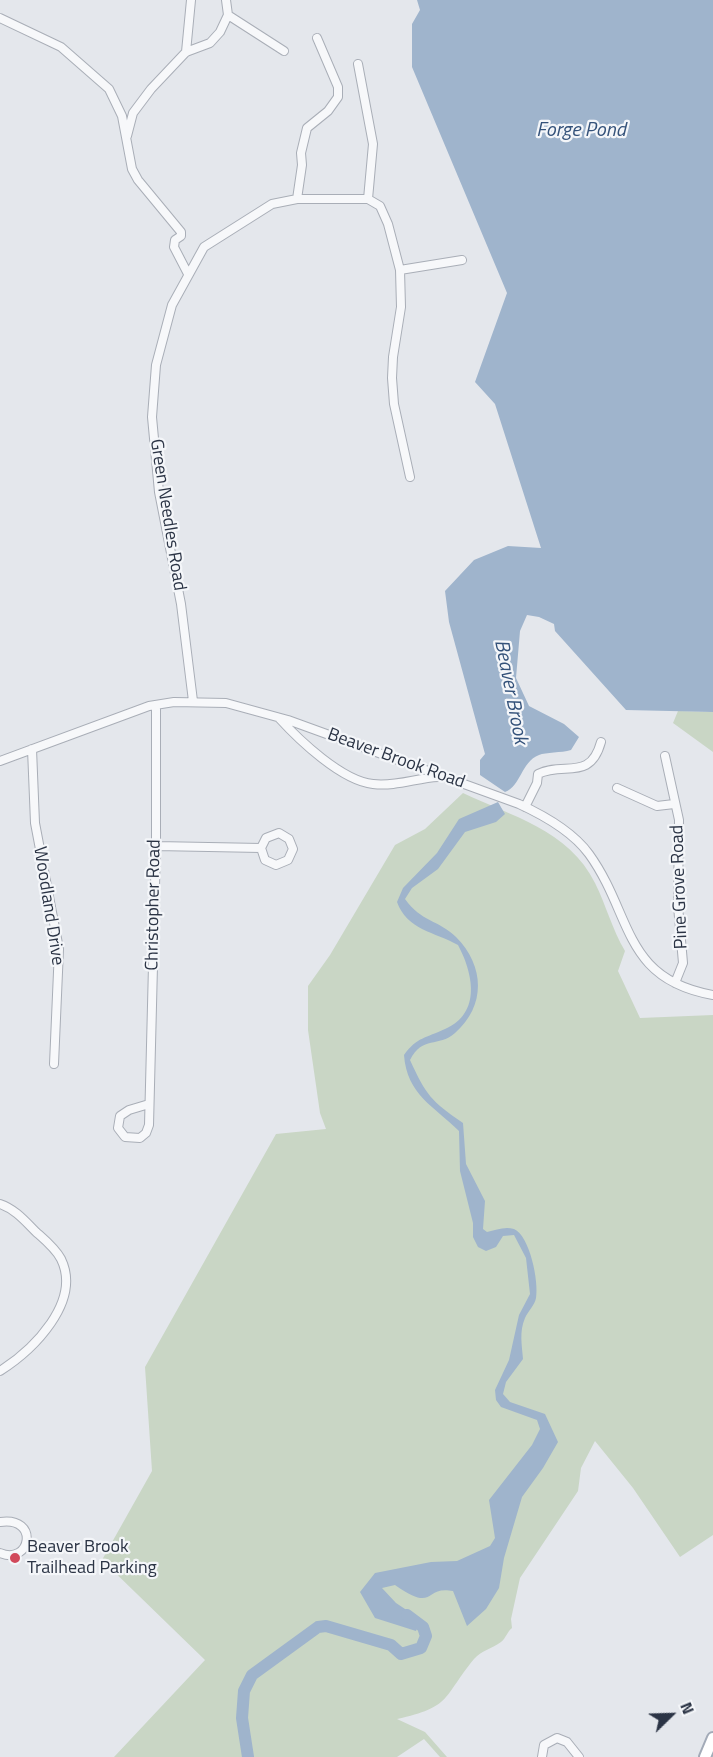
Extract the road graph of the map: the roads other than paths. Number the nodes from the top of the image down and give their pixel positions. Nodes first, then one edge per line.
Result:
1 (191, 0) edge
2 (226, 0) edge
3 (228, 15) junction
4 (0, 18) edge
5 (317, 38) dead end
6 (284, 51) dead end
7 (186, 52) junction
8 (358, 64) dead end
9 (126, 138) junction
10 (297, 199) junction
11 (368, 199) junction
12 (462, 260) dead end
13 (400, 270) junction
14 (188, 274) junction
15 (410, 477) dead end
16 (193, 702) junction
17 (156, 705) junction
18 (278, 717) junction
19 (601, 742) dead end
20 (32, 749) junction
21 (664, 756) dead end
22 (0, 761) edge
23 (443, 777) junction
24 (617, 788) dead end
25 (674, 804) junction
26 (522, 806) junction
27 (156, 846) junction
28 (261, 848) junction
29 (675, 983) junction
30 (713, 995) edge
31 (54, 1064) dead end
32 (149, 1104) junction
33 (0, 1204) edge
34 (0, 1371) edge
35 (0, 1522) edge
36 (0, 1553) edge
37 (713, 1738) edge
38 (542, 1757) edge
39 (579, 1757) edge
40 (705, 1757) edge

1 - 7 street
2 - 3 street
3 - 6 street
3 - 7 street
4 - 9 street
5 - 10 street
7 - 9 street
8 - 11 street
9 - 14 street
10 - 11 street, Green Needles Road
10 - 14 street, Green Needles Road
11 - 13 street
12 - 13 street
13 - 15 street
14 - 16 street, Green Needles Road
16 - 17 street, Beaver Brook Road
16 - 18 street, Beaver Brook Road
17 - 20 street, Beaver Brook Road
17 - 27 street, Christopher Road
18 - 23 street, Beaver Brook Road
18 - 23 street
19 - 26 street
20 - 22 street, Beaver Brook Road
20 - 31 street, Woodland Drive
21 - 25 street, Pine Grove Road
23 - 26 street, Beaver Brook Road
24 - 25 street
25 - 29 street, Pine Grove Road
26 - 29 street, Beaver Brook Road
27 - 28 street
27 - 32 street, Christopher Road
28 - 28 street
29 - 30 street, Beaver Brook Road
32 - 32 street, Christopher Road
33 - 34 street
35 - 36 street
37 - 40 main road
38 - 39 street

